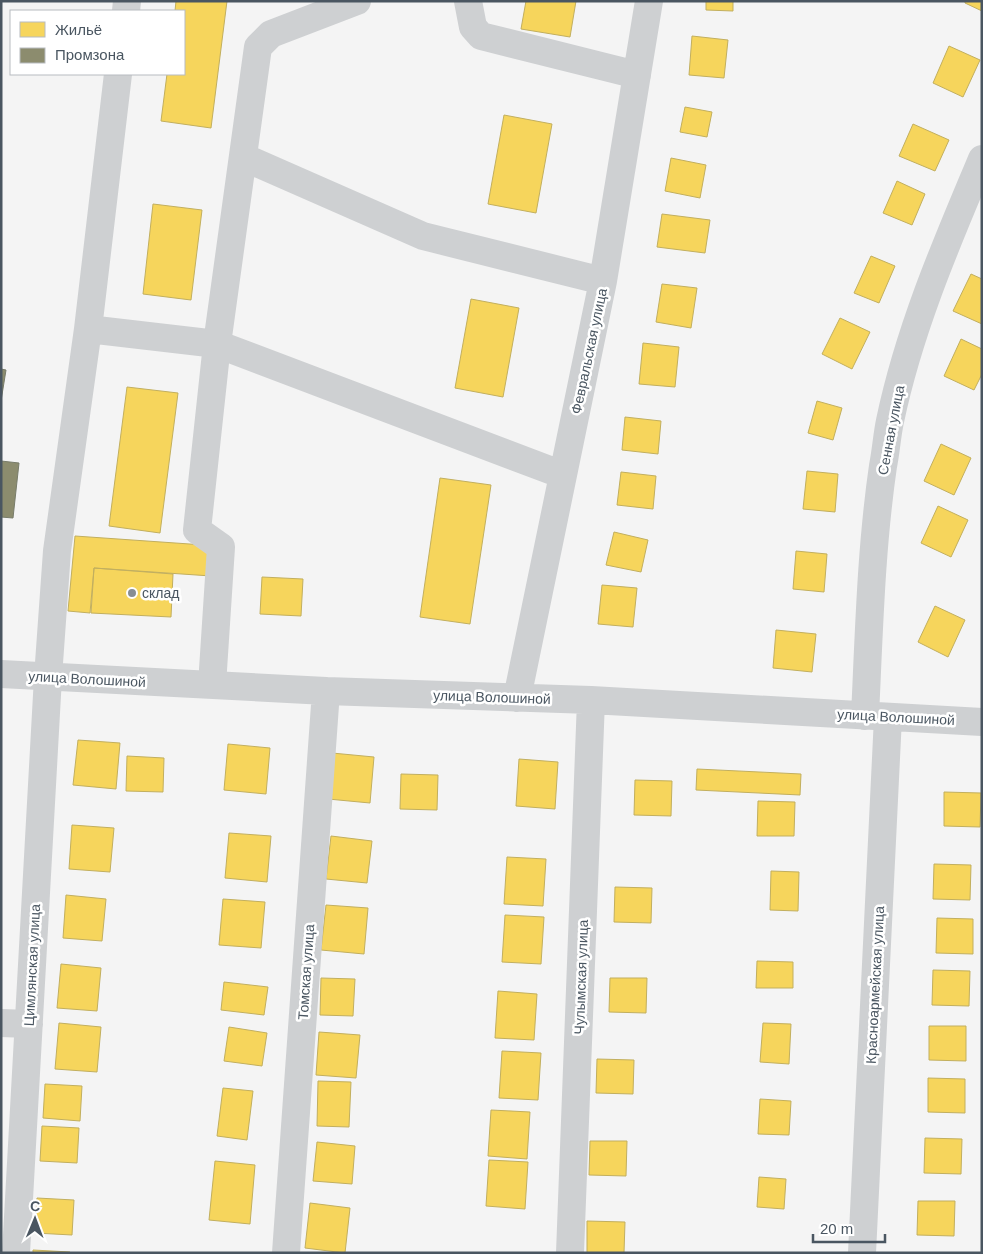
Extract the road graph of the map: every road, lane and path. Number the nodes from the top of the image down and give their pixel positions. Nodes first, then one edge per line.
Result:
1 (358, 1) edge
2 (468, 1) edge
3 (648, 1) edge
4 (118, 75) edge
5 (637, 75) junction
6 (243, 157) junction
7 (982, 159) edge
8 (603, 281) junction
9 (88, 329) junction
10 (217, 344) junction
11 (563, 475) junction
12 (1, 674) edge
13 (48, 677) junction
14 (212, 685) junction
15 (326, 690) junction
16 (517, 698) junction
17 (591, 700) junction
18 (877, 716) junction
19 (982, 722) edge
20 (1, 1023) edge
21 (29, 1024) junction
22 (16, 1253) edge
23 (286, 1253) edge
24 (570, 1253) edge
25 (862, 1253) edge

1 - 6 street
2 - 5 street
3 - 5 street, Февральская улица
4 - 9 street, Цимлянская улица
5 - 8 street, Февральская улица
6 - 8 street
6 - 10 street
7 - 18 street, Сенная улица
8 - 11 street, Февральская улица
9 - 10 street
9 - 13 street, Цимлянская улица
10 - 11 street
10 - 14 street
11 - 16 street, Февральская улица
12 - 13 street, улица Волошиной
13 - 14 street, улица Волошиной
13 - 21 street, Цимлянская улица
14 - 15 street, улица Волошиной
15 - 16 street, улица Волошиной
15 - 23 street, Томская улица
16 - 17 street, улица Волошиной
17 - 18 street, улица Волошиной
17 - 24 street, Чулымская улица
18 - 19 street, улица Волошиной
18 - 25 street, Красноармейская улица
20 - 21 street
21 - 22 street, Цимлянская улица

